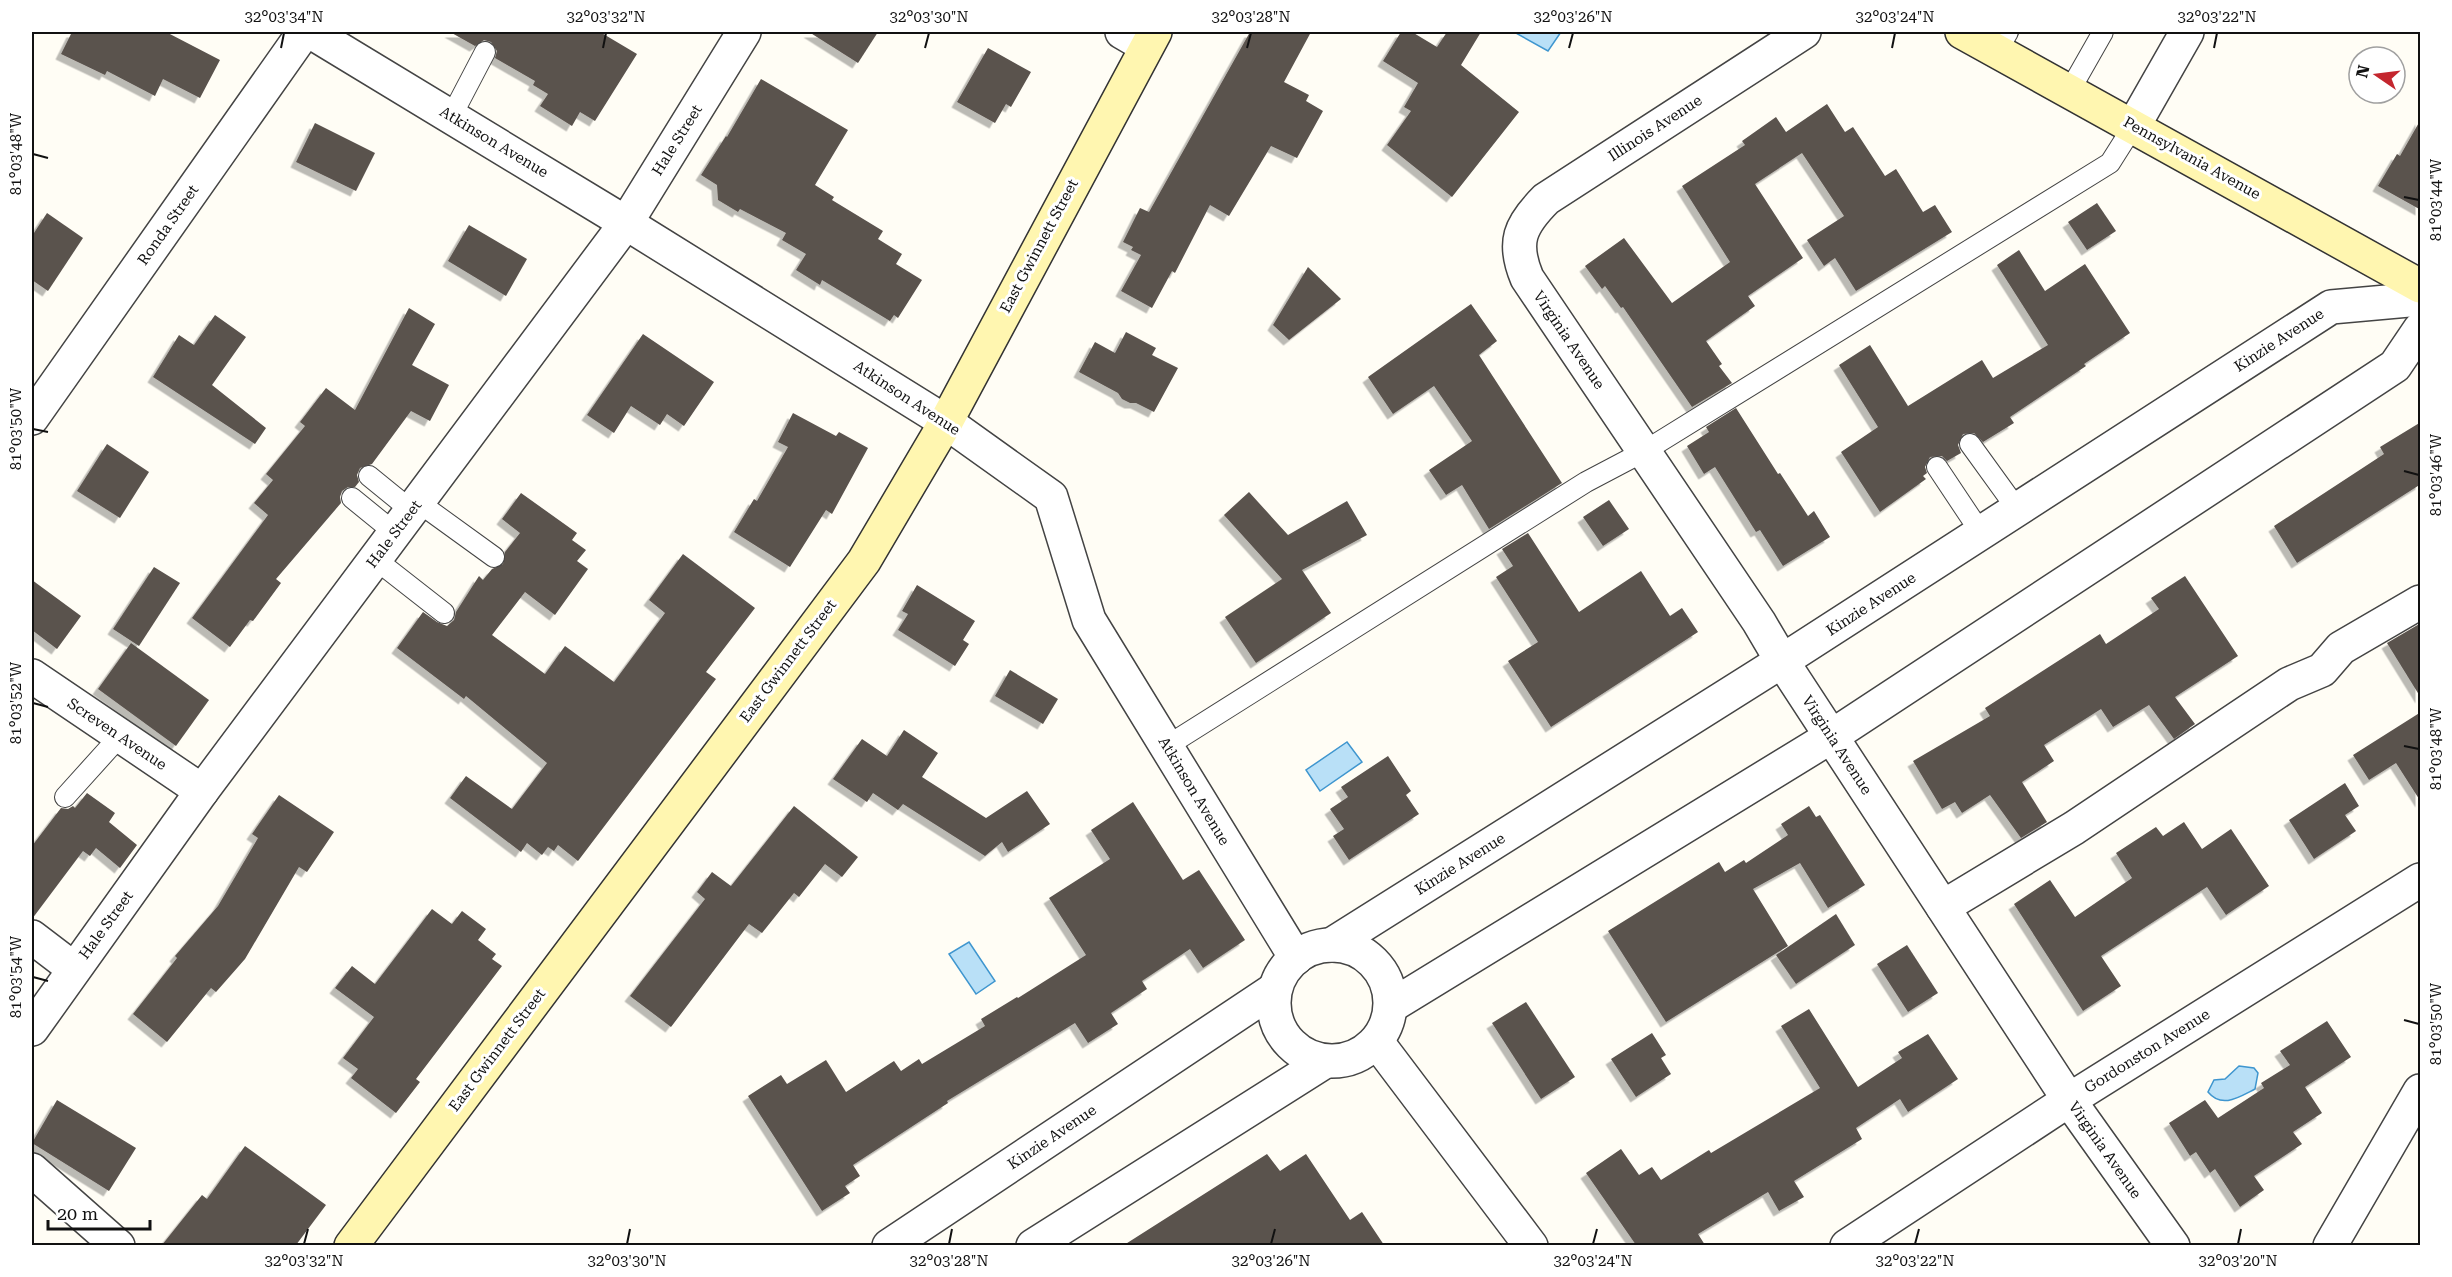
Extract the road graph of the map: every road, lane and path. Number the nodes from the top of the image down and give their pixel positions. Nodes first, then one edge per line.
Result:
1 (304, 32) edge
2 (311, 32) edge
3 (744, 32) edge
4 (1804, 32) edge
5 (1962, 32) edge
6 (2103, 32) edge
7 (2187, 32) edge
8 (1141, 36) edge
9 (2003, 41) edge
10 (485, 52) dead end
11 (2070, 90) junction
12 (452, 117) junction
13 (2133, 125) junction
14 (626, 223) junction
15 (1519, 237) joint
16 (2421, 286) edge
17 (2421, 299) edge
18 (2421, 329) edge
19 (32, 418) edge
20 (946, 422) junction
21 (1970, 444) dead end
22 (1643, 452) junction
23 (1937, 467) dead end
24 (369, 476) dead end
25 (352, 498) dead end
26 (2017, 509) junction
27 (408, 515) junction
28 (1981, 533) junction
29 (494, 557) dead end
30 (375, 560) junction
31 (2421, 602) edge
32 (444, 613) dead end
33 (1782, 661) junction
34 (32, 676) edge
35 (120, 736) junction
36 (1832, 736) junction
37 (1167, 746) junction
38 (202, 791) junction
39 (65, 797) dead end
40 (2421, 880) edge
41 (1943, 907) junction
42 (32, 937) edge
43 (1331, 945) junction
44 (1296, 958) junction
45 (74, 969) junction
46 (1275, 989) junction
47 (1391, 1006) junction
48 (32, 1029) edge
49 (1377, 1042) junction
50 (1324, 1062) junction
51 (2421, 1091) edge
52 (2069, 1100) junction
53 (32, 1170) edge
54 (118, 1245) edge
55 (351, 1245) edge
56 (889, 1245) edge
57 (1033, 1245) edge
58 (1531, 1245) edge
59 (1847, 1245) edge
60 (2173, 1245) edge
61 (2330, 1245) edge

1 - 19 street, Ronda Street
2 - 12 street, Atkinson Avenue
3 - 14 street, Hale Street
4 - 15 street, Illinois Avenue
5 - 9 main road, Pennsylvania Avenue
6 - 11 lane
7 - 13 street
8 - 20 main road, East Gwinnett Street
9 - 11 main road, Pennsylvania Avenue
10 - 12 lane
11 - 13 main road, Pennsylvania Avenue
12 - 14 street, Atkinson Avenue
13 - 16 main road, Pennsylvania Avenue
13 - 22 lane
14 - 20 street, Atkinson Avenue
14 - 27 street, Hale Street
15 - 22 street, Virginia Avenue
17 - 26 street, Kinzie Avenue
18 - 36 street
20 - 37 street, Atkinson Avenue
20 - 55 main road, East Gwinnett Street
21 - 26 lane
22 - 33 street, Virginia Avenue
22 - 37 lane
23 - 28 lane
24 - 27 lane
25 - 27 lane
26 - 28 street, Kinzie Avenue
27 - 29 lane
27 - 30 street, Hale Street
28 - 33 street, Kinzie Avenue
30 - 32 lane
30 - 38 street, Hale Street
31 - 41 street
33 - 36 street, Virginia Avenue
33 - 43 street, Kinzie Avenue
34 - 35 street, Screven Avenue
35 - 38 street, Screven Avenue
35 - 39 lane
36 - 41 street, Virginia Avenue
36 - 47 street
37 - 44 street, Atkinson Avenue
38 - 45 street, Hale Street
40 - 52 street, Gordonston Avenue
41 - 52 street, Virginia Avenue
42 - 45 street
43 - 44 street
43 - 47 street
44 - 46 street
45 - 48 street, Hale Street
46 - 50 street
46 - 56 street, Kinzie Avenue
47 - 49 street
49 - 50 street
49 - 58 street
50 - 57 street
51 - 61 street
52 - 59 street, Gordonston Avenue
52 - 60 street, Virginia Avenue
53 - 54 street

